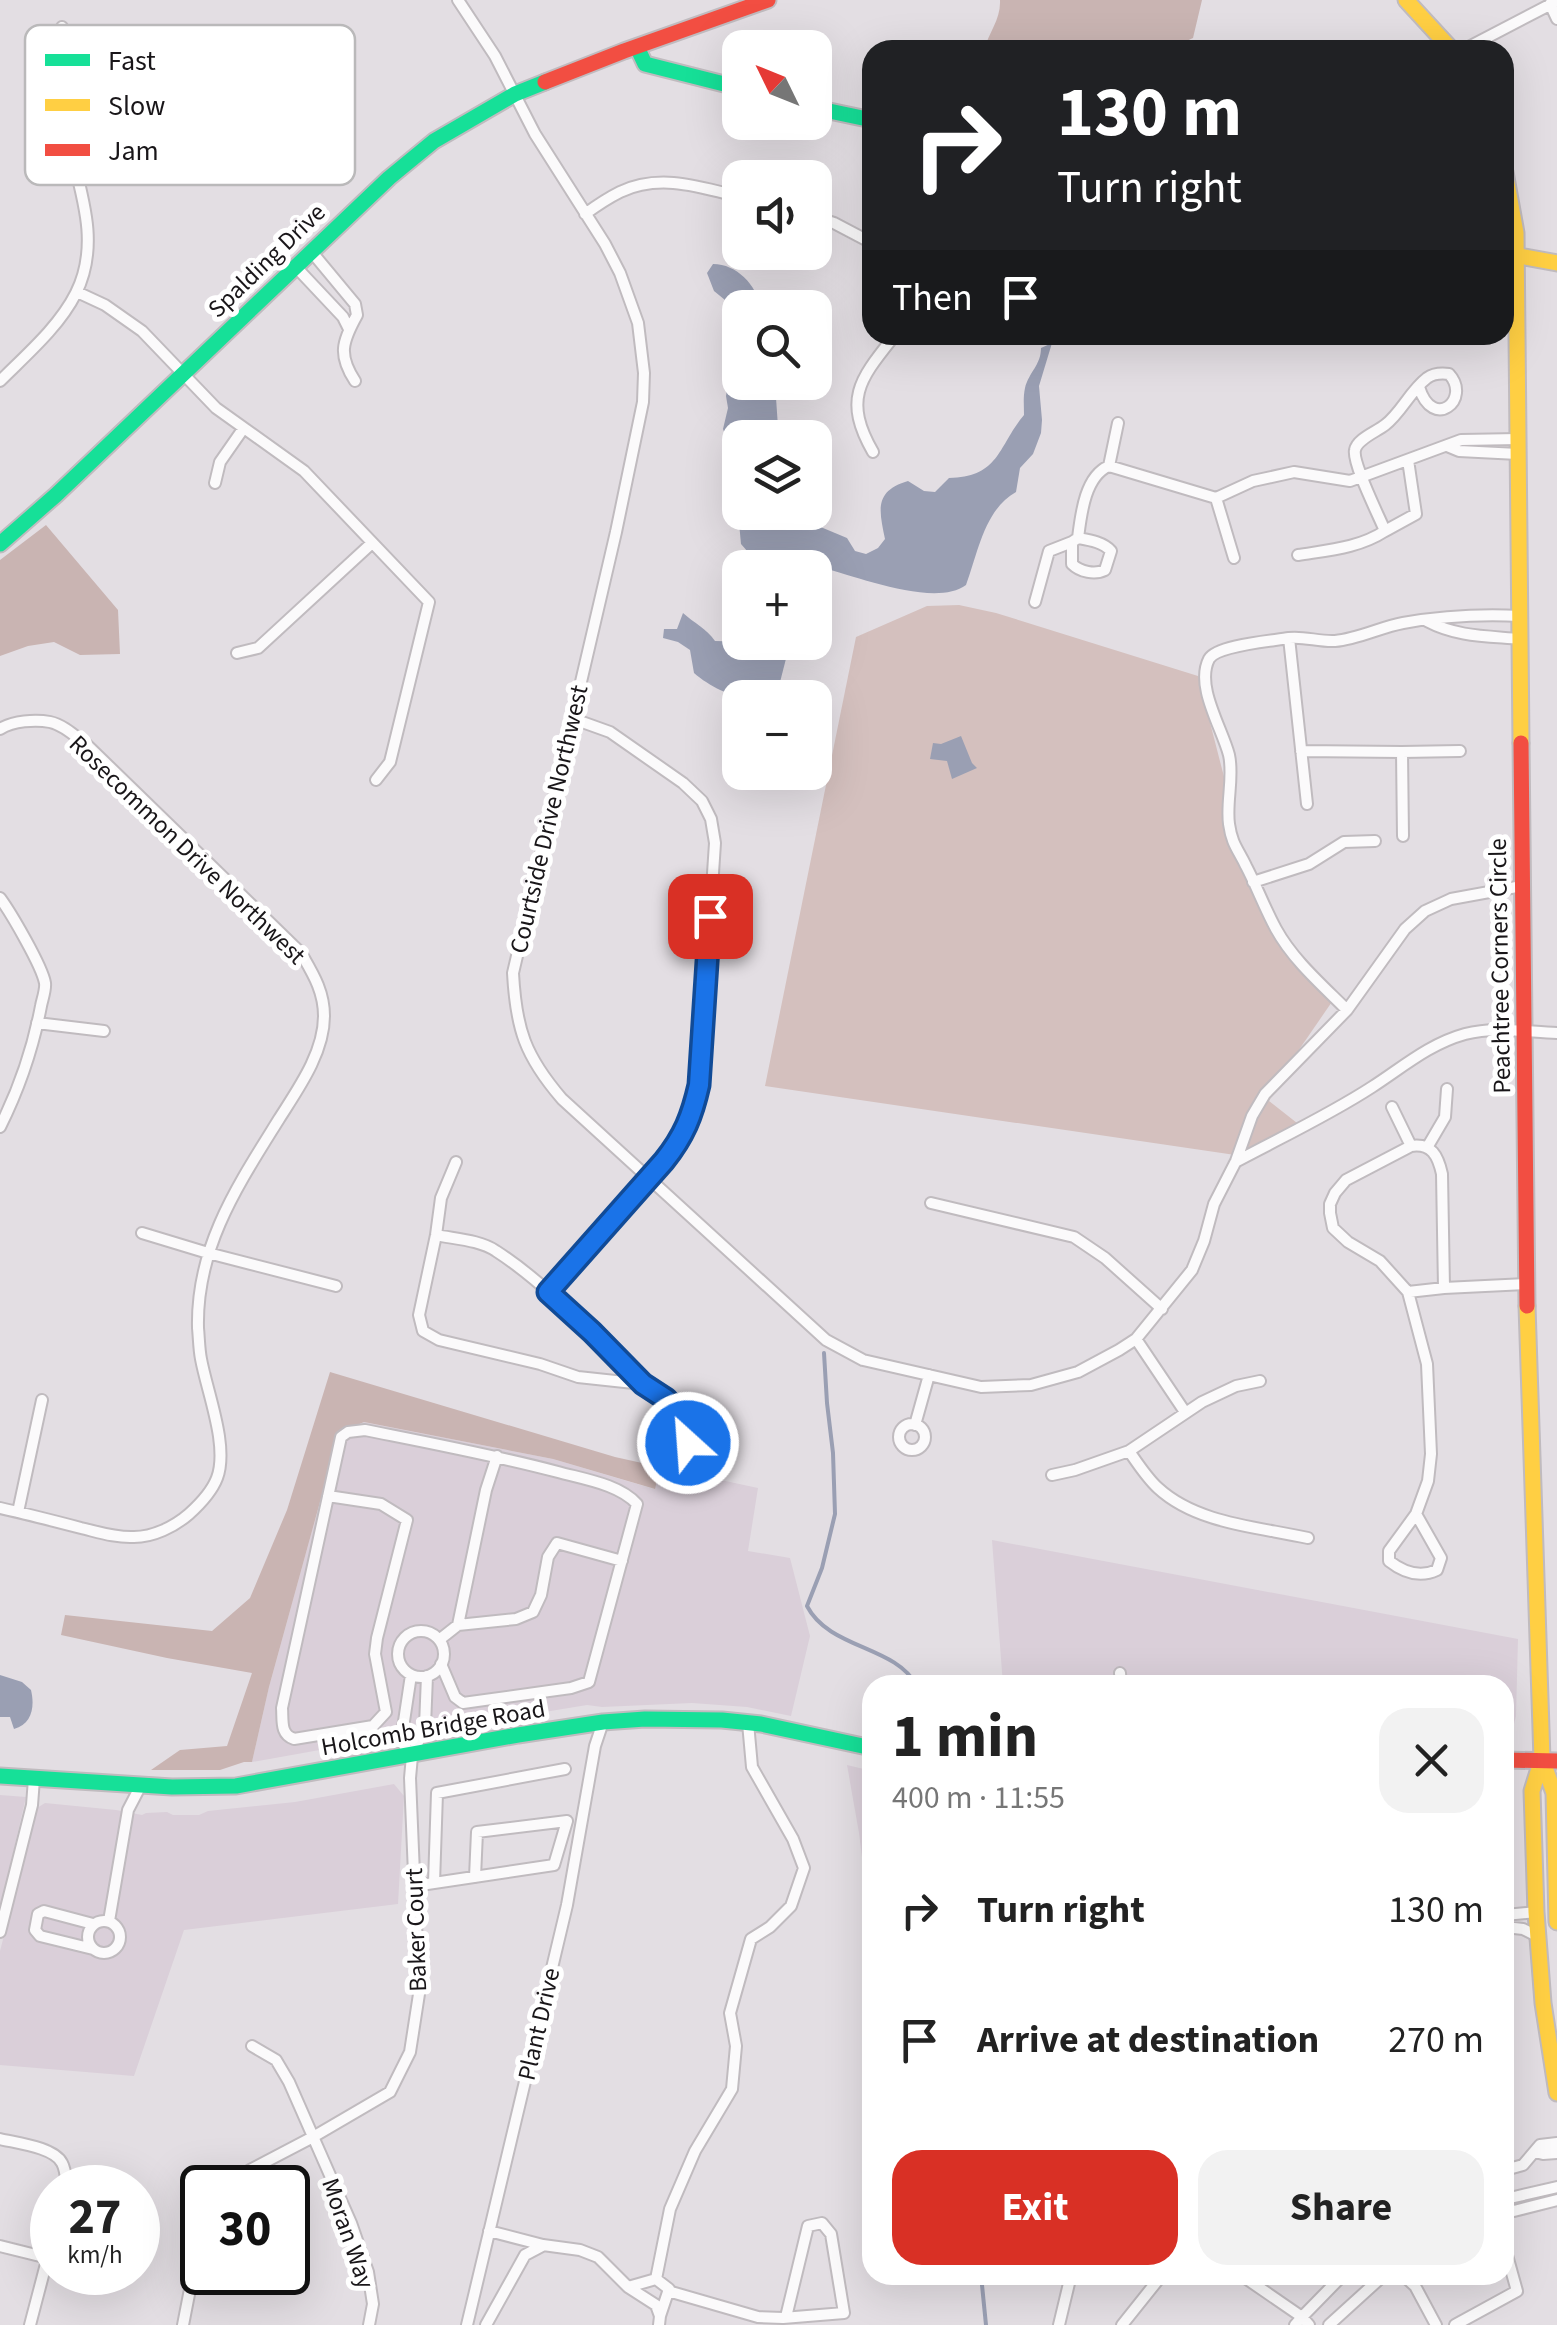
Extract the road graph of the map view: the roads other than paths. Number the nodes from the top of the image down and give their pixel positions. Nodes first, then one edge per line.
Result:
1 (458, 0) edge
2 (768, 0) edge
3 (1406, 0) edge
4 (1554, 2) edge
5 (1557, 19) edge
6 (1443, 40) edge
7 (1482, 40) edge
8 (637, 46) junction
9 (722, 83) edge
10 (515, 94) junction
11 (832, 112) edge
12 (862, 118) edge
13 (80, 185) edge
14 (722, 192) edge
15 (585, 214) junction
16 (832, 222) edge
17 (862, 238) edge
18 (311, 251) junction
19 (1514, 255) edge
20 (1557, 263) edge
21 (295, 266) junction
22 (77, 292) junction
23 (349, 329) junction
24 (887, 345) edge
25 (1514, 345) edge
26 (183, 373) junction
27 (0, 381) edge
28 (355, 381) dead end
29 (1419, 388) dead end
30 (1118, 423) dead end
31 (244, 429) junction
32 (1518, 447) junction
33 (873, 452) dead end
34 (1408, 460) junction
35 (1109, 466) junction
36 (1362, 478) junction
37 (215, 483) dead end
38 (1216, 498) junction
39 (1385, 531) junction
40 (372, 543) junction
41 (0, 544) edge
42 (1298, 555) dead end
43 (1234, 558) dead end
44 (1035, 602) dead end
45 (1520, 616) junction
46 (1426, 620) junction
47 (1289, 638) junction
48 (1520, 639) junction
49 (237, 653) dead end
50 (571, 718) junction
51 (0, 729) edge
52 (1301, 751) junction
53 (1460, 751) dead end
54 (1402, 752) junction
55 (376, 780) dead end
56 (1307, 804) dead end
57 (1403, 836) dead end
58 (1375, 842) dead end
59 (1253, 882) junction
60 (1522, 886) junction
61 (0, 898) edge
62 (1347, 1010) junction
63 (38, 1023) junction
64 (104, 1030) dead end
65 (1525, 1030) junction
66 (1557, 1033) edge
67 (1446, 1089) dead end
68 (1392, 1108) dead end
69 (0, 1127) edge
70 (1411, 1146) junction
71 (1428, 1146) junction
72 (456, 1162) dead end
73 (1236, 1162) junction
74 (648, 1178) junction
75 (932, 1202) dead end
76 (142, 1233) dead end
77 (436, 1235) junction
78 (208, 1253) junction
79 (1526, 1284) junction
80 (336, 1286) dead end
81 (1444, 1288) junction
82 (548, 1292) junction
83 (1408, 1292) junction
84 (1162, 1310) junction
85 (1136, 1338) junction
86 (929, 1375) junction
87 (1260, 1381) dead end
88 (643, 1384) junction
89 (42, 1400) dead end
90 (1186, 1412) junction
91 (915, 1425) dead end
92 (688, 1443) dead end
93 (1129, 1451) junction
94 (497, 1456) junction
95 (1052, 1475) dead end
96 (328, 1496) junction
97 (0, 1508) edge
98 (18, 1512) junction
99 (1416, 1514) junction
100 (1308, 1538) dead end
101 (622, 1561) junction
102 (458, 1625) junction
103 (377, 1638) junction
104 (439, 1640) junction
105 (402, 1642) junction
106 (441, 1664) junction
107 (412, 1675) junction
108 (427, 1676) junction
109 (603, 1722) junction
110 (748, 1723) junction
111 (862, 1746) edge
112 (412, 1756) junction
113 (1514, 1760) edge
114 (1549, 1760) edge
115 (565, 1769) dead end
116 (0, 1776) edge
117 (34, 1779) junction
118 (142, 1784) junction
119 (475, 1876) junction
120 (434, 1882) junction
121 (414, 1886) junction
122 (1536, 1912) junction
123 (1514, 1914) edge
124 (109, 1921) junction
125 (1557, 1922) edge
126 (94, 1924) junction
127 (1514, 1928) edge
128 (0, 1932) edge
129 (1537, 1936) junction
130 (93, 1949) junction
131 (252, 2046) dead end
132 (1557, 2094) edge
133 (312, 2137) junction
134 (0, 2138) edge
135 (1557, 2142) edge
136 (1536, 2152) junction
137 (1557, 2153) edge
138 (64, 2165) edge
139 (259, 2165) edge
140 (1514, 2167) edge
141 (1557, 2187) edge
142 (1514, 2197) edge
143 (1557, 2200) edge
144 (1514, 2211) edge
145 (489, 2231) junction
146 (0, 2246) edge
147 (543, 2246) junction
148 (30, 2254) edge
149 (656, 2279) junction
150 (1514, 2281) edge
151 (1069, 2285) edge
152 (1154, 2285) edge
153 (1254, 2285) edge
154 (1333, 2285) edge
155 (1373, 2285) edge
156 (1414, 2285) edge
157 (628, 2287) junction
158 (668, 2291) junction
159 (38, 2295) edge
160 (189, 2295) edge
161 (786, 2318) junction
162 (659, 2321) edge
163 (1302, 2322) edge
164 (30, 2325) edge
165 (183, 2325) edge
166 (369, 2325) edge
167 (466, 2325) edge
168 (486, 2325) edge
169 (1059, 2325) edge
170 (1122, 2325) edge
171 (1329, 2325) edge
172 (1436, 2325) edge
173 (1454, 2325) edge

1 - 10 street, Courtside Drive Northwest
2 - 8 street, Spalding Drive
3 - 6 street
4 - 5 street
4 - 7 street
8 - 9 street
8 - 10 street, Spalding Drive
10 - 15 street, Courtside Drive Northwest
10 - 18 street, Spalding Drive
11 - 12 street
13 - 22 street
14 - 15 street
15 - 50 street, Courtside Drive Northwest
16 - 17 street
18 - 21 street, Spalding Drive
18 - 23 street
19 - 20 street
21 - 23 street
21 - 26 street, Spalding Drive
22 - 26 street
22 - 27 street
23 - 28 street
24 - 33 street
25 - 32 street, Peachtree Corners Circle
26 - 31 street
26 - 41 street, Spalding Drive
29 - 36 street
30 - 35 street
31 - 37 street
31 - 40 street
32 - 34 street
32 - 45 street, Peachtree Corners Circle
34 - 36 street
34 - 39 street
35 - 38 street
35 - 44 street
36 - 38 street
36 - 39 street
38 - 43 street
39 - 42 street
40 - 49 street
40 - 55 street
45 - 46 street
45 - 48 street, Peachtree Corners Circle
46 - 47 street
46 - 48 street
47 - 52 street
47 - 59 street
48 - 60 street, Peachtree Corners Circle
50 - 74 street, Courtside Drive Northwest
50 - 74 street
51 - 78 street, Rosecommon Drive Northwest
52 - 54 street
52 - 56 street
53 - 54 street
54 - 57 street
58 - 59 street
59 - 62 street
60 - 62 street, Courtside Drive Northwest
60 - 65 street, Peachtree Corners Circle
61 - 63 street
62 - 73 street, Courtside Drive Northwest
63 - 64 street
63 - 69 street
65 - 66 street
65 - 73 street
65 - 79 street, Peachtree Corners Circle
67 - 71 street
68 - 70 street
70 - 71 street
70 - 83 street
71 - 81 street
72 - 77 street
73 - 84 street, Courtside Drive Northwest
74 - 82 street
74 - 86 street, Courtside Drive Northwest
75 - 84 street
76 - 78 street
77 - 82 street
77 - 88 street
78 - 80 street
78 - 98 street, Rosecommon Drive Northwest
79 - 81 street
79 - 114 street, Peachtree Corners Circle
81 - 83 street
82 - 88 street
83 - 99 street
84 - 85 street, Courtside Drive Northwest
85 - 86 street, Courtside Drive Northwest
85 - 90 street
86 - 91 street
87 - 90 street
88 - 92 street
89 - 98 street
90 - 93 street
93 - 95 street
93 - 100 street
94 - 96 street
94 - 101 street
94 - 102 street
96 - 103 street
96 - 103 street
97 - 98 street, Rosecommon Drive Northwest
99 - 99 street
101 - 102 street
101 - 106 street
102 - 104 street
103 - 105 street
104 - 105 street
104 - 106 street
105 - 107 street
106 - 108 street
107 - 108 street
107 - 112 street
108 - 112 street
109 - 110 street, Holcomb Bridge Road
109 - 112 street, Holcomb Bridge Road
109 - 145 street, Plant Drive
110 - 111 street, Holcomb Bridge Road
110 - 149 street
112 - 118 street, Holcomb Bridge Road
112 - 121 street, Baker Court
113 - 114 street
114 - 122 street, Peachtree Corners Circle
114 - 125 street, Peachtree Corners Circle
115 - 120 street
116 - 117 street, Holcomb Bridge Road
117 - 118 street, Holcomb Bridge Road
117 - 128 street
118 - 124 street
119 - 119 street
119 - 120 street
120 - 121 street
121 - 133 street, Baker Court
122 - 123 street
122 - 129 street, Peachtree Corners Circle
124 - 126 street
124 - 130 street
126 - 130 street
126 - 130 street
127 - 129 street
129 - 132 street, Peachtree Corners Circle
131 - 133 street, Moran Way
133 - 139 street, Baker Court
133 - 166 street, Moran Way
134 - 138 street
135 - 136 street
136 - 137 street
136 - 140 street
141 - 142 street
143 - 144 street
145 - 147 street
145 - 167 street, Plant Drive
146 - 148 street
147 - 157 street
147 - 168 street
149 - 157 street
149 - 158 street
150 - 173 street
151 - 169 street
152 - 170 street
153 - 163 street
154 - 163 street
155 - 171 street
156 - 172 street
157 - 162 street
158 - 161 street
158 - 162 street
159 - 164 street
160 - 165 street
161 - 161 street

